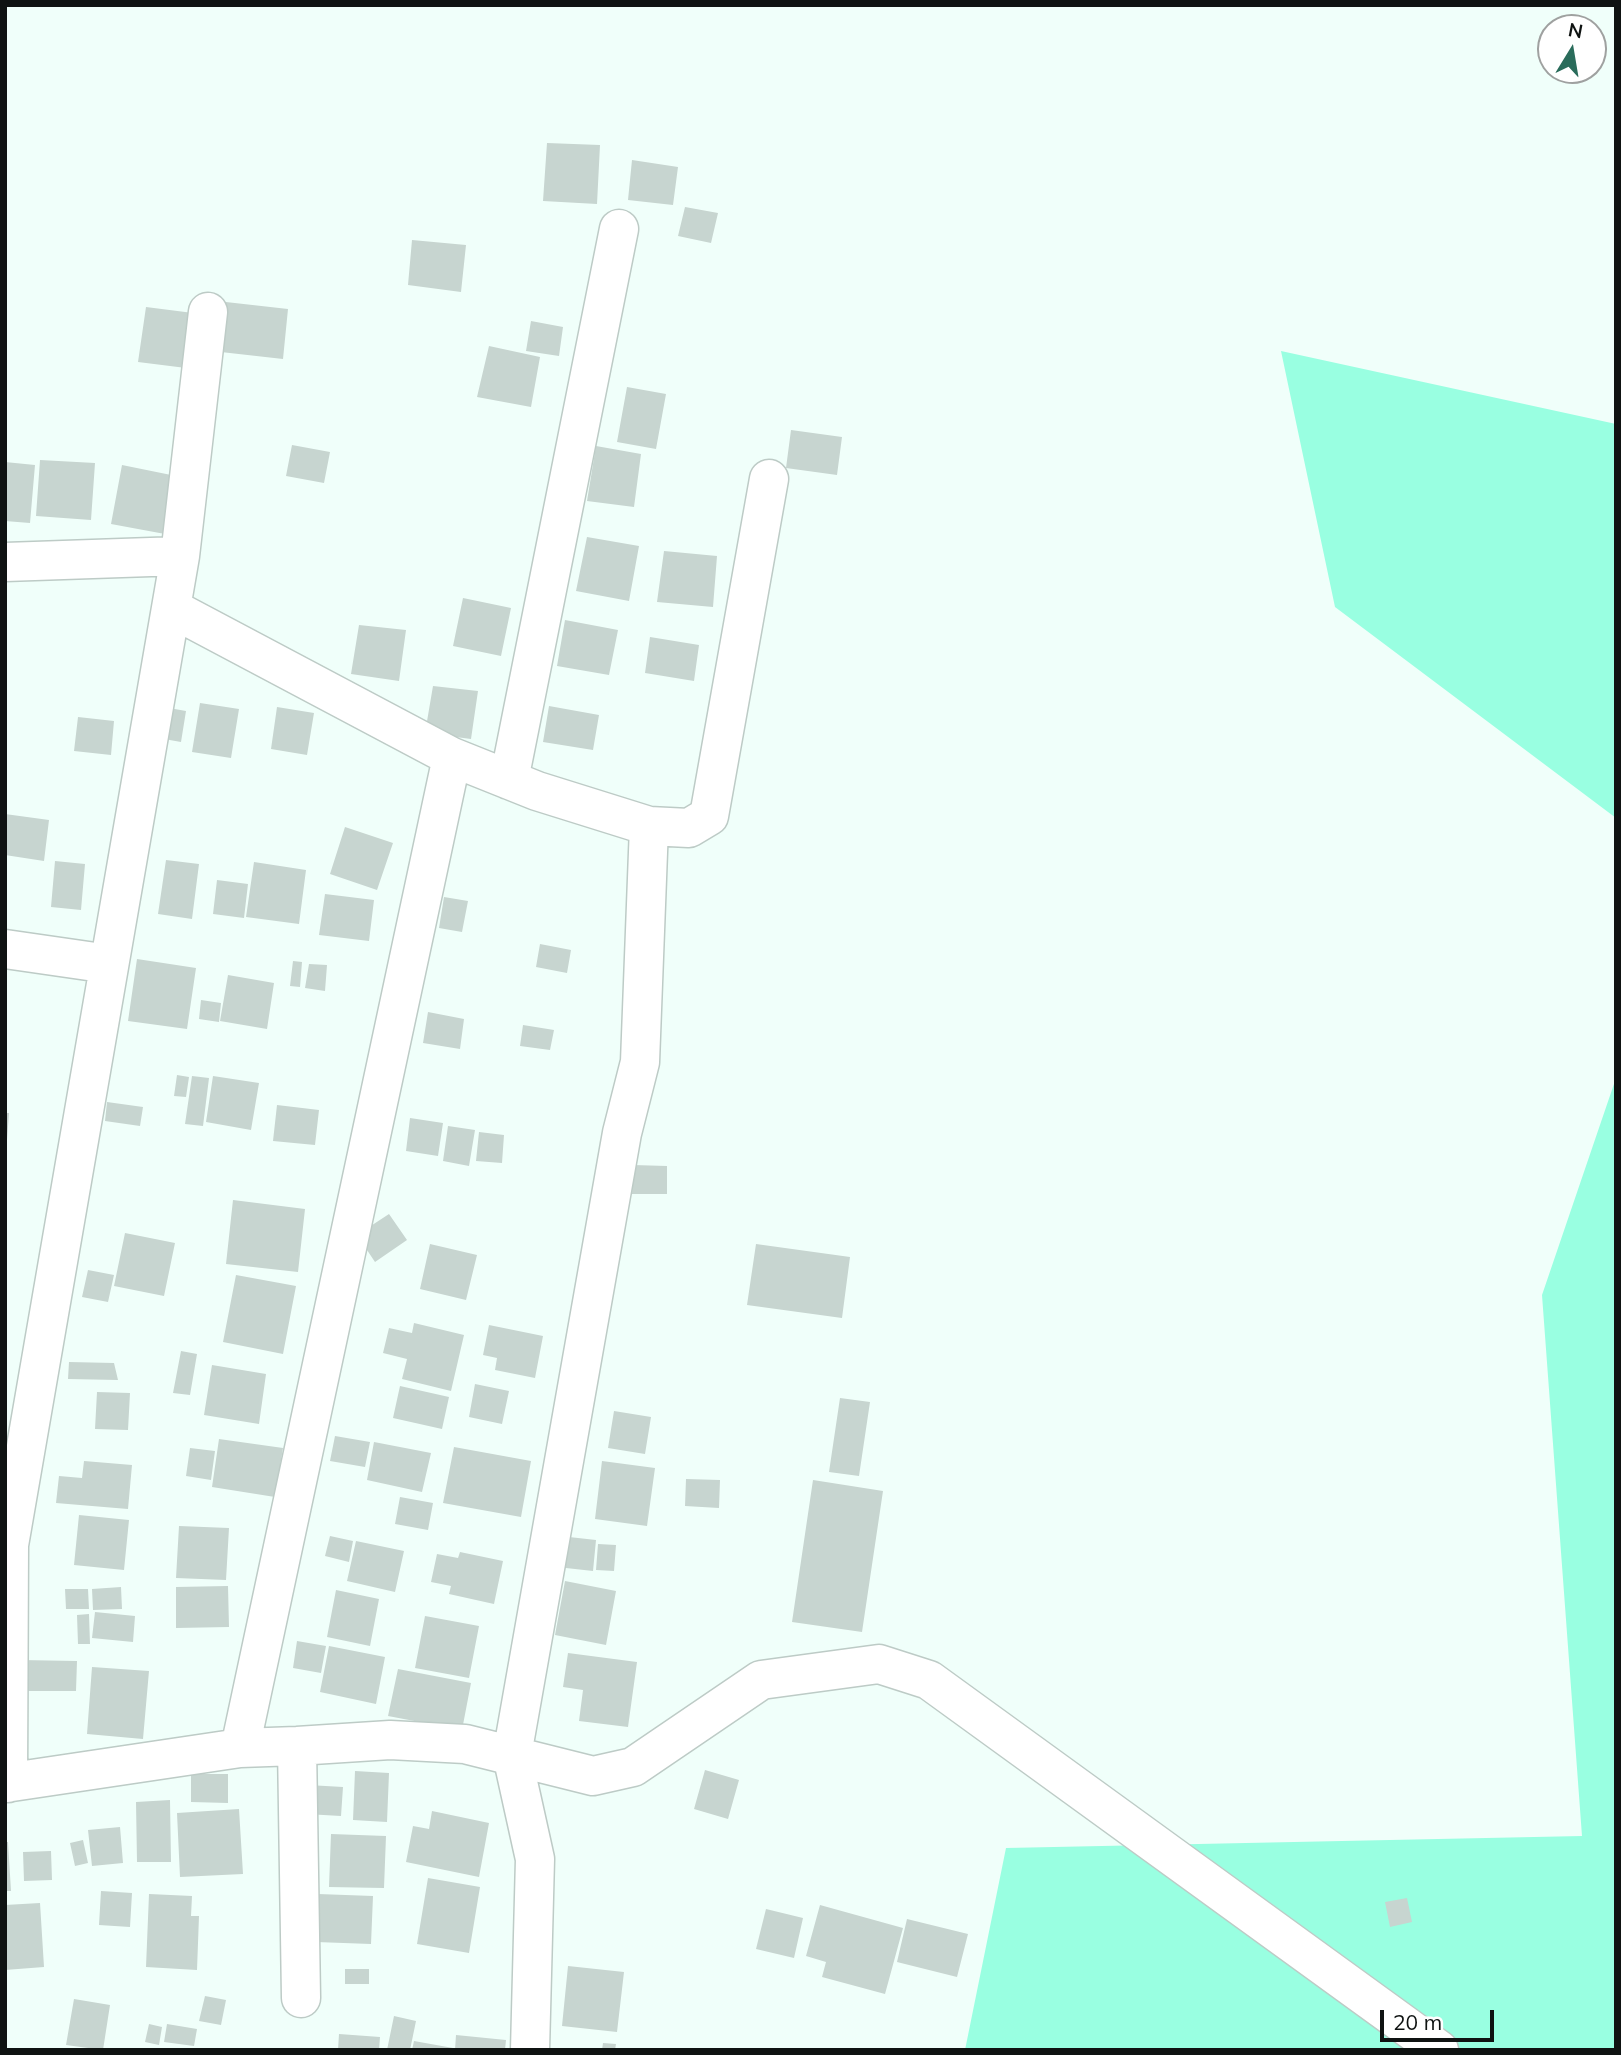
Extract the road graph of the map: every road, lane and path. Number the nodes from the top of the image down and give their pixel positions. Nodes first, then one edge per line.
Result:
1 (619, 229) dead end
2 (208, 312) dead end
3 (769, 479) dead end
4 (180, 556) junction
5 (5, 562) edge
6 (171, 608) junction
7 (452, 757) junction
8 (509, 780) junction
9 (649, 826) junction
10 (5, 949) edge
11 (109, 964) junction
12 (297, 1746) junction
13 (240, 1748) junction
14 (512, 1755) junction
15 (7, 1783) edge
16 (301, 1998) dead end
17 (530, 2050) edge
18 (1439, 2050) edge

1 - 8 street
2 - 4 street
3 - 9 street
4 - 5 street
4 - 6 street
6 - 7 street
6 - 11 street
7 - 8 street
7 - 13 street
8 - 9 street
9 - 14 street
10 - 11 street
11 - 15 street
12 - 13 street
12 - 14 street
12 - 16 street
13 - 15 street
14 - 17 street
14 - 18 street

